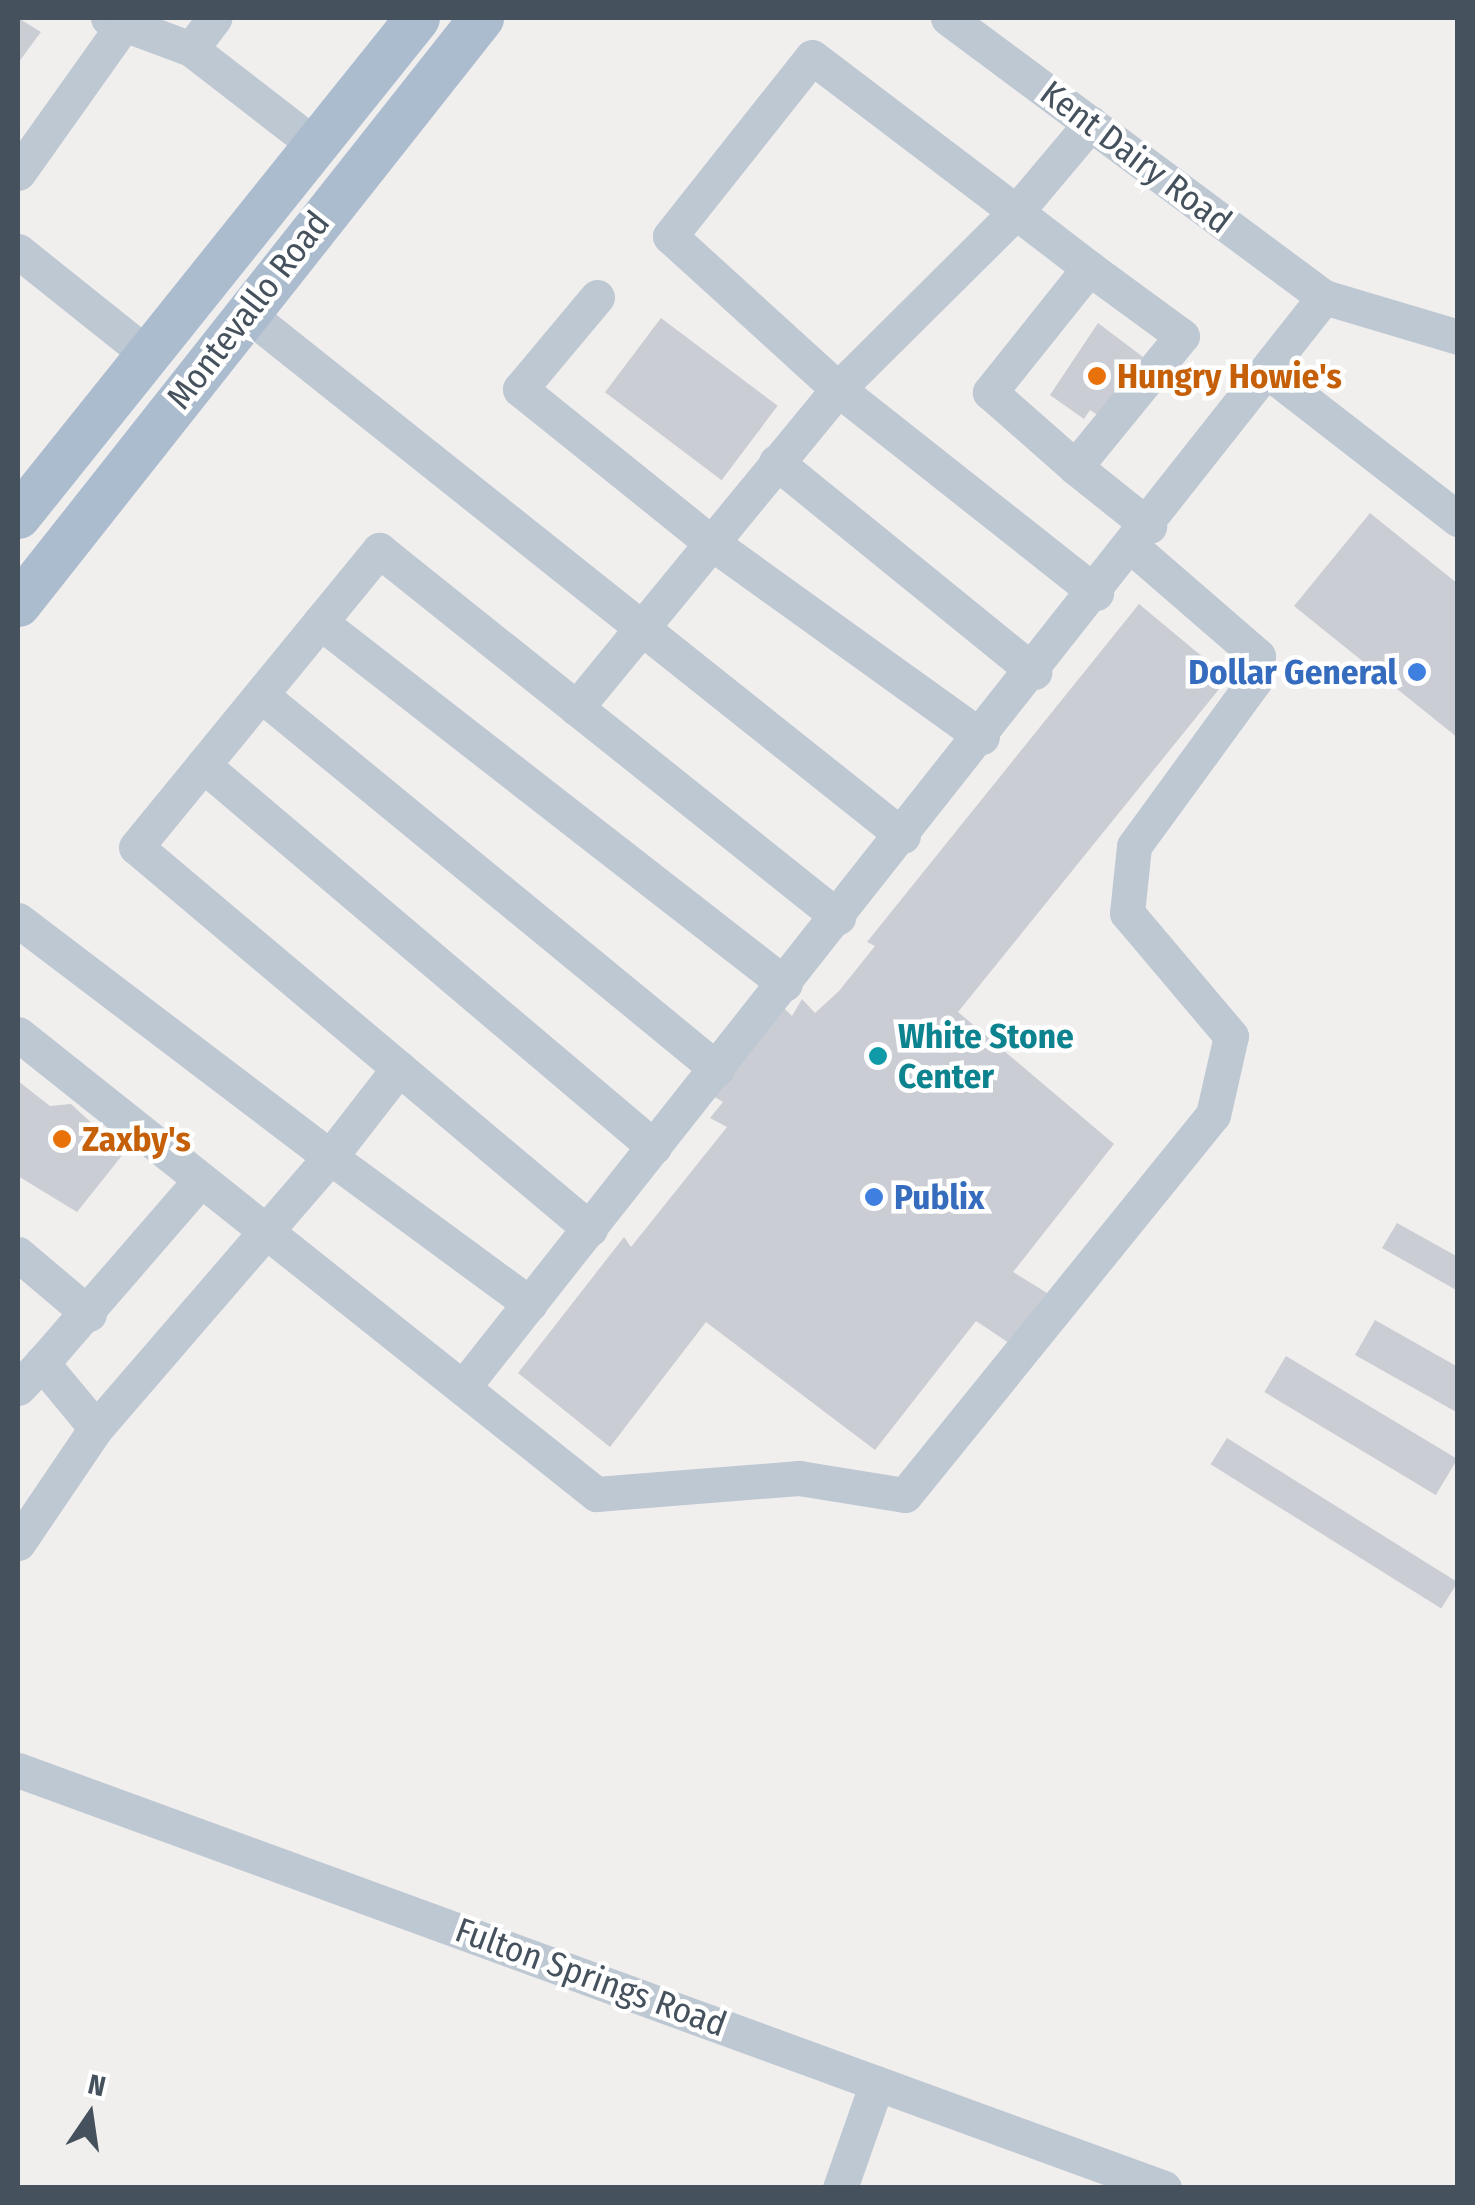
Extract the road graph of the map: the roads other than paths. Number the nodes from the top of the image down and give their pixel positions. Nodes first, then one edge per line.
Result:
1 (214, 18) edge
2 (417, 18) edge
3 (481, 18) edge
4 (948, 18) edge
5 (114, 23) edge
6 (191, 49) junction
7 (1091, 124) junction
8 (314, 144) junction
9 (18, 173) edge
10 (1016, 212) junction
11 (18, 251) edge
12 (1088, 268) junction
13 (596, 296) dead end
14 (1324, 297) junction
15 (245, 312) junction
16 (1458, 337) edge
17 (146, 353) junction
18 (1267, 371) junction
19 (838, 388) junction
20 (776, 462) junction
21 (1075, 467) junction
22 (18, 516) edge
23 (1458, 518) edge
24 (1141, 536) junction
25 (709, 541) junction
26 (1096, 593) junction
27 (18, 604) edge
28 (320, 622) junction
29 (641, 628) junction
30 (1034, 672) junction
31 (261, 695) junction
32 (576, 708) junction
33 (982, 737) junction
34 (203, 765) junction
35 (903, 836) junction
36 (838, 918) junction
37 (18, 920) edge
38 (785, 984) junction
39 (18, 1034) edge
40 (399, 1068) junction
41 (717, 1069) junction
42 (654, 1147) junction
43 (330, 1157) junction
44 (197, 1184) junction
45 (590, 1228) junction
46 (263, 1238) junction
47 (18, 1254) edge
48 (530, 1304) junction
49 (89, 1314) junction
50 (30, 1376) edge
51 (464, 1386) junction
52 (96, 1428) junction
53 (18, 1544) edge
54 (18, 1770) edge
55 (877, 2083) junction
56 (840, 2188) edge
57 (1164, 2188) edge

1 - 6 street
2 - 8 main road, Montevallo Road
3 - 15 main road, Montevallo Road
4 - 7 street, Kent Dairy Road
5 - 6 street
5 - 9 street
6 - 8 street
7 - 10 street
7 - 14 street, Kent Dairy Road
8 - 17 main road, Montevallo Road
10 - 12 street
10 - 19 street
10 - 19 street
11 - 17 street
12 - 21 street
12 - 21 street
13 - 25 street
14 - 16 street, Kent Dairy Road
14 - 18 street
15 - 27 main road, Montevallo Road
15 - 29 street
17 - 22 main road, Montevallo Road
18 - 23 street
18 - 24 street
19 - 20 street
19 - 26 street
20 - 25 street
20 - 30 street
21 - 24 street
24 - 26 street
24 - 51 street
25 - 29 street
25 - 33 street
26 - 30 street
28 - 31 street
28 - 32 street
28 - 38 street
29 - 32 street
29 - 35 street
30 - 33 street
31 - 34 street
31 - 41 street
32 - 36 street
33 - 35 street
34 - 40 street
34 - 42 street
35 - 36 street
36 - 38 street
37 - 43 street
38 - 41 street
39 - 44 street
40 - 43 street
40 - 45 street
41 - 42 street
42 - 45 street
43 - 46 street
43 - 48 street
44 - 46 street
44 - 49 street
45 - 48 street
46 - 51 street
46 - 52 street
47 - 49 street
48 - 51 street
49 - 50 street
50 - 52 street
52 - 53 street
54 - 55 street, Fulton Springs Road
55 - 56 street
55 - 57 street, Fulton Springs Road

